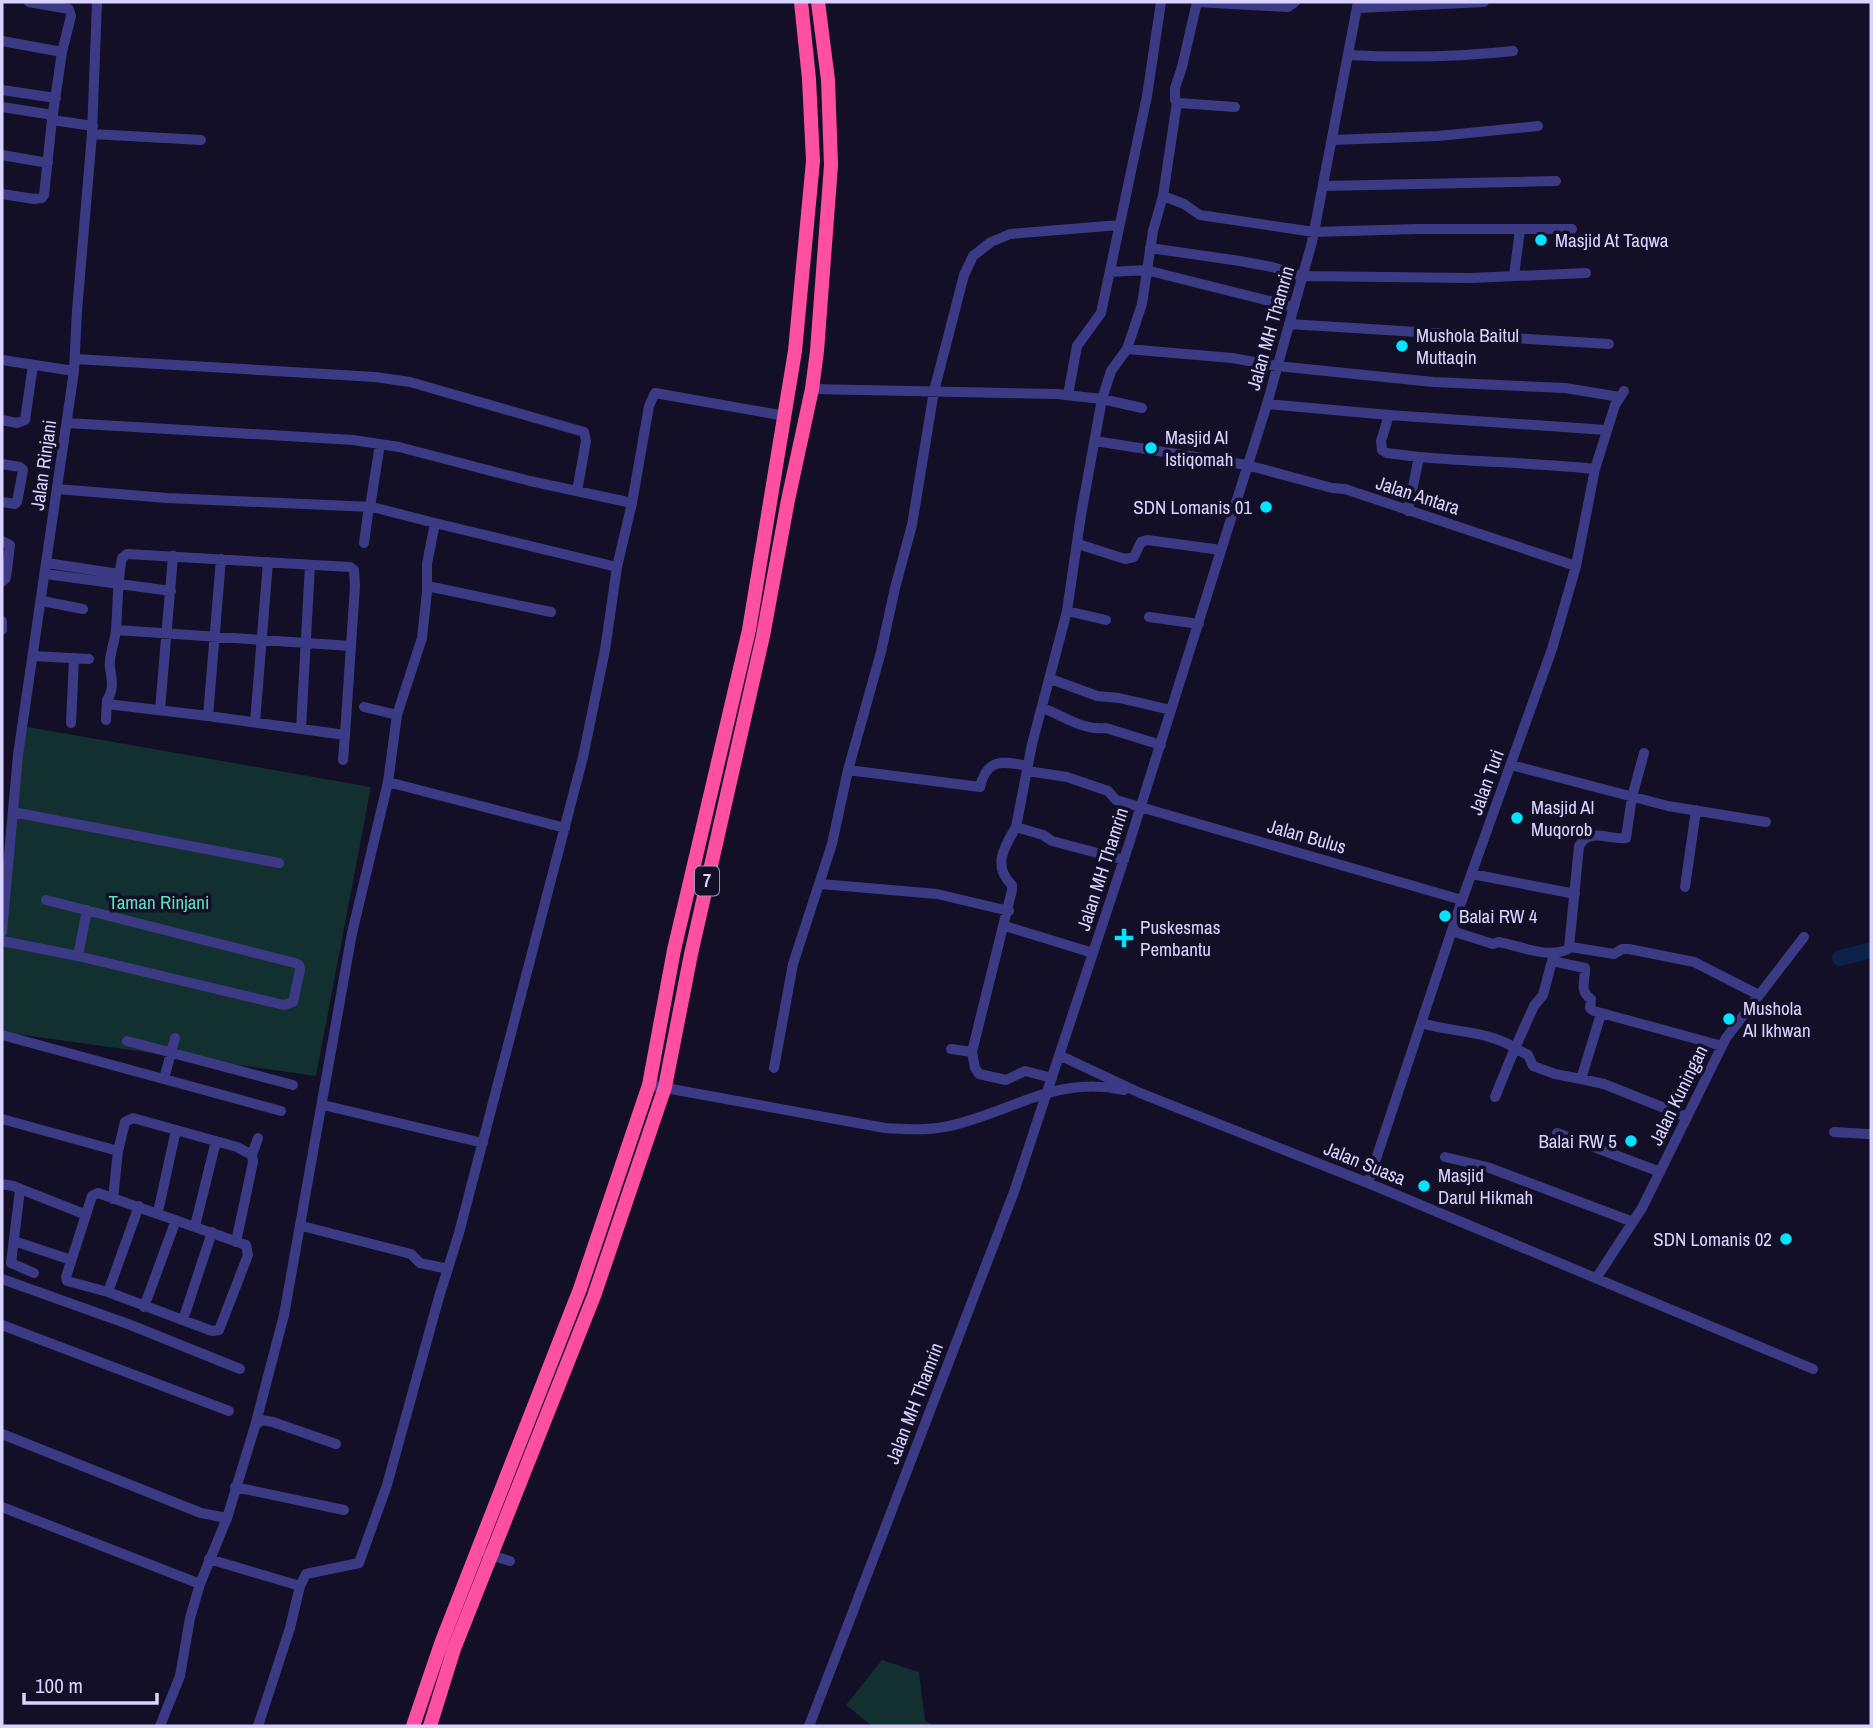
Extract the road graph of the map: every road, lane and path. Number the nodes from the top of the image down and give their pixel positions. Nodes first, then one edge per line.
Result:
1 (29, 2) edge
2 (97, 2) edge
3 (801, 2) edge
4 (818, 2) edge
5 (1161, 2) edge
6 (1197, 2) edge
7 (1295, 2) edge
8 (1484, 2) edge
9 (1255, 3) edge
10 (1357, 5) edge
11 (2, 41) edge
12 (1513, 51) dead end
13 (62, 52) junction
14 (1348, 55) junction
15 (2, 90) edge
16 (55, 98) junction
17 (1177, 102) junction
18 (2, 107) edge
19 (1235, 107) dead end
20 (53, 118) junction
21 (1538, 126) dead end
22 (93, 130) junction
23 (201, 140) dead end
24 (1332, 140) junction
25 (2, 155) edge
26 (48, 163) junction
27 (1556, 181) dead end
28 (1323, 186) junction
29 (2, 194) edge
30 (1163, 196) junction
31 (1119, 225) junction
32 (1572, 229) dead end
33 (1520, 230) junction
34 (1314, 232) junction
35 (806, 241) junction
36 (825, 244) junction
37 (1150, 248) junction
38 (1146, 270) junction
39 (1110, 272) junction
40 (1586, 273) dead end
41 (1514, 275) junction
42 (1303, 276) junction
43 (1293, 307) junction
44 (1289, 324) junction
45 (1609, 344) dead end
46 (1127, 349) junction
47 (794, 351) junction
48 (817, 351) junction
49 (75, 359) junction
50 (2, 360) edge
51 (33, 365) junction
52 (1277, 366) junction
53 (74, 371) junction
54 (812, 389) junction
55 (934, 391) junction
56 (1068, 395) junction
57 (1102, 399) junction
58 (1266, 404) junction
59 (1142, 408) dead end
60 (1389, 415) junction
61 (785, 416) junction
62 (2, 421) edge
63 (66, 423) junction
64 (1606, 430) junction
65 (1096, 441) junction
66 (380, 444) junction
67 (779, 455) junction
68 (798, 457) junction
69 (1419, 457) junction
70 (2, 464) edge
71 (1247, 465) junction
72 (1595, 469) junction
73 (57, 489) junction
74 (577, 491) junction
75 (2, 502) edge
76 (632, 503) junction
77 (369, 506) junction
78 (1408, 511) junction
79 (435, 523) junction
80 (2, 541) edge
81 (364, 542) dead end
82 (1078, 544) junction
83 (1221, 551) junction
84 (173, 556) junction
85 (221, 559) junction
86 (268, 562) junction
87 (310, 565) junction
88 (1576, 566) junction
89 (617, 567) junction
90 (47, 568) junction
91 (118, 579) junction
92 (2, 582) edge
93 (427, 586) junction
94 (170, 591) junction
95 (42, 601) junction
96 (83, 608) dead end
97 (1067, 611) junction
98 (551, 612) dead end
99 (1149, 617) dead end
100 (1106, 620) dead end
101 (2, 621) edge
102 (1199, 624) junction
103 (2, 630) edge
104 (116, 630) junction
105 (167, 634) junction
106 (214, 637) junction
107 (261, 641) junction
108 (306, 644) junction
109 (351, 646) junction
110 (33, 656) junction
111 (74, 658) junction
112 (89, 659) dead end
113 (1051, 679) junction
114 (107, 702) junction
115 (364, 707) dead end
116 (1042, 708) junction
117 (160, 710) junction
118 (1171, 710) junction
119 (397, 715) junction
120 (208, 716) junction
121 (106, 720) dead end
122 (255, 722) junction
123 (72, 723) dead end
124 (301, 729) junction
125 (345, 735) junction
126 (1161, 745) junction
127 (1644, 753) dead end
128 (343, 760) dead end
129 (1511, 765) junction
130 (1027, 768) junction
131 (848, 770) junction
132 (714, 780) junction
133 (388, 782) junction
134 (730, 783) junction
135 (1632, 797) junction
136 (1142, 806) junction
137 (1696, 810) junction
138 (13, 812) junction
139 (1766, 822) dead end
140 (1016, 827) junction
141 (565, 828) junction
142 (1124, 860) junction
143 (279, 863) dead end
144 (1472, 874) junction
145 (821, 884) junction
146 (1685, 887) dead end
147 (1575, 894) junction
148 (46, 900) dead end
149 (1462, 900) junction
150 (87, 910) junction
151 (1009, 911) junction
152 (1005, 926) junction
153 (1452, 931) junction
154 (2, 932) edge
155 (1804, 937) dead end
156 (2, 941) edge
157 (1569, 948) junction
158 (1093, 953) junction
159 (78, 956) junction
160 (1553, 957) junction
161 (1759, 995) junction
162 (1601, 1014) junction
163 (1422, 1023) junction
164 (2, 1035) edge
165 (175, 1038) dead end
166 (2, 1041) edge
167 (127, 1041) dead end
168 (1722, 1046) junction
169 (1515, 1048) junction
170 (951, 1049) dead end
171 (972, 1052) junction
172 (65, 1053) junction
173 (172, 1053) junction
174 (1059, 1055) junction
175 (774, 1068) dead end
176 (1052, 1078) junction
177 (164, 1079) junction
178 (1581, 1079) junction
179 (293, 1085) dead end
180 (649, 1085) junction
181 (665, 1087) junction
182 (1047, 1091) junction
183 (1140, 1093) junction
184 (1495, 1097) dead end
185 (323, 1105) junction
186 (281, 1111) dead end
187 (1687, 1117) junction
188 (2, 1119) edge
189 (176, 1130) junction
190 (1834, 1132) dead end
191 (1557, 1133) dead end
192 (1868, 1134) dead end
193 (258, 1138) dead end
194 (215, 1141) junction
195 (483, 1143) junction
196 (118, 1151) junction
197 (252, 1155) junction
198 (1446, 1157) dead end
199 (1660, 1172) junction
200 (1368, 1182) junction
201 (2, 1184) edge
202 (2, 1190) edge
203 (20, 1191) junction
204 (113, 1199) junction
205 (139, 1206) junction
206 (158, 1212) junction
207 (84, 1214) junction
208 (176, 1220) junction
209 (1633, 1222) junction
210 (195, 1226) junction
211 (302, 1226) junction
212 (212, 1232) junction
213 (14, 1241) junction
214 (236, 1242) junction
215 (71, 1260) junction
216 (448, 1269) junction
217 (34, 1273) dead end
218 (1597, 1277) junction
219 (2, 1279) edge
220 (108, 1292) junction
221 (144, 1307) junction
222 (183, 1320) junction
223 (2, 1325) edge
224 (240, 1369) dead end
225 (1813, 1369) dead end
226 (229, 1411) dead end
227 (256, 1426) junction
228 (2, 1434) edge
229 (335, 1444) dead end
230 (235, 1487) junction
231 (2, 1507) edge
232 (344, 1510) dead end
233 (227, 1518) junction
234 (477, 1550) junction
235 (491, 1555) junction
236 (209, 1559) junction
237 (510, 1561) dead end
238 (200, 1584) junction
239 (300, 1586) junction
240 (160, 1726) edge
241 (258, 1726) edge
242 (412, 1726) edge
243 (430, 1726) edge
244 (809, 1726) edge

1 - 13 street
2 - 22 street, Jalan Rinjani
3 - 35 highway, 7
4 - 36 highway, 7
5 - 31 street
6 - 9 street
6 - 17 street
7 - 9 street
8 - 10 street
10 - 14 street, Jalan MH Thamrin
11 - 13 street
12 - 14 street
13 - 16 street
14 - 24 street, Jalan MH Thamrin
15 - 16 street
16 - 20 street
17 - 19 street
17 - 30 street
18 - 20 street
20 - 22 street
20 - 26 street
21 - 24 street
22 - 23 street
22 - 49 street, Jalan Rinjani
24 - 28 street, Jalan MH Thamrin
25 - 26 street
26 - 29 street
27 - 28 street
28 - 34 street, Jalan MH Thamrin
30 - 34 street
30 - 37 street
31 - 39 street
31 - 55 street
32 - 33 street
33 - 34 street
33 - 41 street
34 - 42 street, Jalan MH Thamrin
35 - 36 highway
35 - 47 highway, 7
36 - 48 highway, 7
37 - 38 street
37 - 42 street
38 - 39 street
38 - 43 street
38 - 46 street
39 - 56 street
40 - 41 street
41 - 42 street
42 - 43 street, Jalan MH Thamrin
43 - 44 street, Jalan MH Thamrin
44 - 45 street
44 - 52 street, Jalan MH Thamrin
46 - 52 street
46 - 57 street
47 - 48 highway
47 - 61 highway, 7
48 - 54 highway, 7
49 - 53 street, Jalan Rinjani
49 - 74 street
50 - 51 street
51 - 53 street
51 - 62 street
52 - 58 street, Jalan MH Thamrin
52 - 64 street, Jalan Turi
53 - 63 street, Jalan Rinjani
54 - 55 street
54 - 68 highway, 7
55 - 56 street
55 - 131 street
56 - 57 street
57 - 59 street
57 - 65 street
58 - 60 street
58 - 71 street, Jalan MH Thamrin
60 - 64 street
60 - 69 street
61 - 67 highway, 7
61 - 76 street
63 - 66 street
63 - 73 street, Jalan Rinjani
64 - 72 street, Jalan Turi
65 - 71 street, Jalan Antara
65 - 82 street
66 - 74 street
66 - 77 street
67 - 68 highway
67 - 132 highway, 7
68 - 134 highway, 7
69 - 72 street
69 - 78 street
70 - 75 street
71 - 78 street, Jalan Antara
71 - 83 street, Jalan MH Thamrin
72 - 88 street, Jalan Turi
73 - 77 street
73 - 90 street, Jalan Rinjani
74 - 76 street
76 - 89 street
77 - 79 street
77 - 81 street
78 - 88 street, Jalan Antara
79 - 89 street
79 - 93 street
80 - 92 street
82 - 83 street
82 - 97 street
83 - 102 street, Jalan MH Thamrin
84 - 85 street
84 - 91 street
84 - 94 street
85 - 86 street
85 - 106 street
86 - 87 street
86 - 107 street
87 - 108 street
87 - 109 street
88 - 129 street, Jalan Turi
89 - 141 street
90 - 91 street
90 - 95 street, Jalan Rinjani
91 - 94 street
91 - 104 street
93 - 98 street
93 - 119 street
94 - 105 street
95 - 96 street
95 - 110 street, Jalan Rinjani
97 - 100 street
97 - 113 street
99 - 102 street
101 - 103 street
102 - 118 street, Jalan MH Thamrin
104 - 105 street
104 - 114 street
105 - 106 street
105 - 117 street
106 - 107 street
106 - 120 street
107 - 108 street
107 - 122 street
108 - 109 street
108 - 124 street
109 - 125 street
110 - 111 street
110 - 138 street, Jalan Rinjani
111 - 112 street
111 - 123 street
113 - 116 street
113 - 118 street
114 - 117 street
114 - 121 street
115 - 119 street
116 - 126 street
116 - 130 street
117 - 120 street
118 - 126 street, Jalan MH Thamrin
119 - 133 street
120 - 122 street
122 - 124 street
124 - 125 street
125 - 128 street
126 - 136 street, Jalan MH Thamrin
127 - 135 street
129 - 135 street
129 - 144 street, Jalan Turi
130 - 131 street, Jalan Bulus
130 - 136 street, Jalan Bulus
130 - 140 street
131 - 145 street
132 - 134 highway
132 - 180 highway, 7
133 - 141 street
133 - 185 street
134 - 181 highway, 7
135 - 137 street
135 - 147 street
136 - 142 street, Jalan MH Thamrin
136 - 149 street, Jalan Bulus
137 - 139 street
137 - 146 street
138 - 143 street
138 - 154 street, Jalan Rinjani
140 - 142 street
140 - 151 street
141 - 195 street
142 - 158 street, Jalan MH Thamrin
144 - 147 street
144 - 149 street, Jalan Turi
145 - 151 street
145 - 175 street
147 - 157 street
148 - 150 street
149 - 153 street, Jalan Turi
150 - 159 street
150 - 159 street
151 - 152 street
152 - 158 street
152 - 171 street
153 - 160 street
153 - 163 street, Jalan Turi
155 - 161 street, Jalan Kuningan
156 - 159 street
157 - 160 street
157 - 161 street
158 - 174 street, Jalan MH Thamrin
160 - 162 street
160 - 169 street
161 - 168 street, Jalan Kuningan
162 - 168 street
162 - 178 street
163 - 169 street
163 - 200 street, Jalan Turi
164 - 172 street
165 - 173 street
166 - 172 street
167 - 173 street
168 - 187 street, Jalan Kuningan
169 - 178 street
169 - 184 street
170 - 171 street
171 - 176 street
172 - 177 street
173 - 177 street
173 - 179 street
174 - 176 street, Jalan MH Thamrin
174 - 183 street, Jalan Suasa
176 - 182 street, Jalan MH Thamrin
177 - 186 street
178 - 187 street
180 - 181 street
180 - 234 highway, 7
181 - 182 street
181 - 235 highway, 7
182 - 183 street
182 - 244 street, Jalan MH Thamrin
183 - 200 street, Jalan Suasa
185 - 195 street
185 - 211 street
187 - 199 street, Jalan Kuningan
188 - 196 street
189 - 194 street
189 - 196 street
189 - 206 street
190 - 192 street
191 - 199 street
193 - 197 street
194 - 197 street
194 - 210 street
195 - 216 street
196 - 204 street
197 - 214 street
198 - 209 street
199 - 209 street, Jalan Kuningan
200 - 218 street, Jalan Suasa
201 - 203 street
202 - 203 street
203 - 207 street
203 - 213 street
204 - 205 street
204 - 207 street
205 - 206 street
205 - 220 street
206 - 208 street
207 - 215 street
208 - 210 street
208 - 221 street
209 - 218 street, Jalan Kuningan
210 - 212 street
211 - 216 street
211 - 227 street
212 - 214 street
212 - 222 street
213 - 215 street
213 - 217 street
214 - 222 street
215 - 220 street
216 - 239 street
218 - 225 street, Jalan Suasa
219 - 224 street
220 - 221 street
221 - 222 street
223 - 226 street
227 - 229 street
227 - 230 street
228 - 233 street
230 - 232 street
230 - 233 street
231 - 238 street
233 - 236 street
234 - 235 street
234 - 242 highway, 7
235 - 237 street
235 - 243 highway, 7
236 - 238 street
236 - 239 street
238 - 240 street
239 - 241 street

